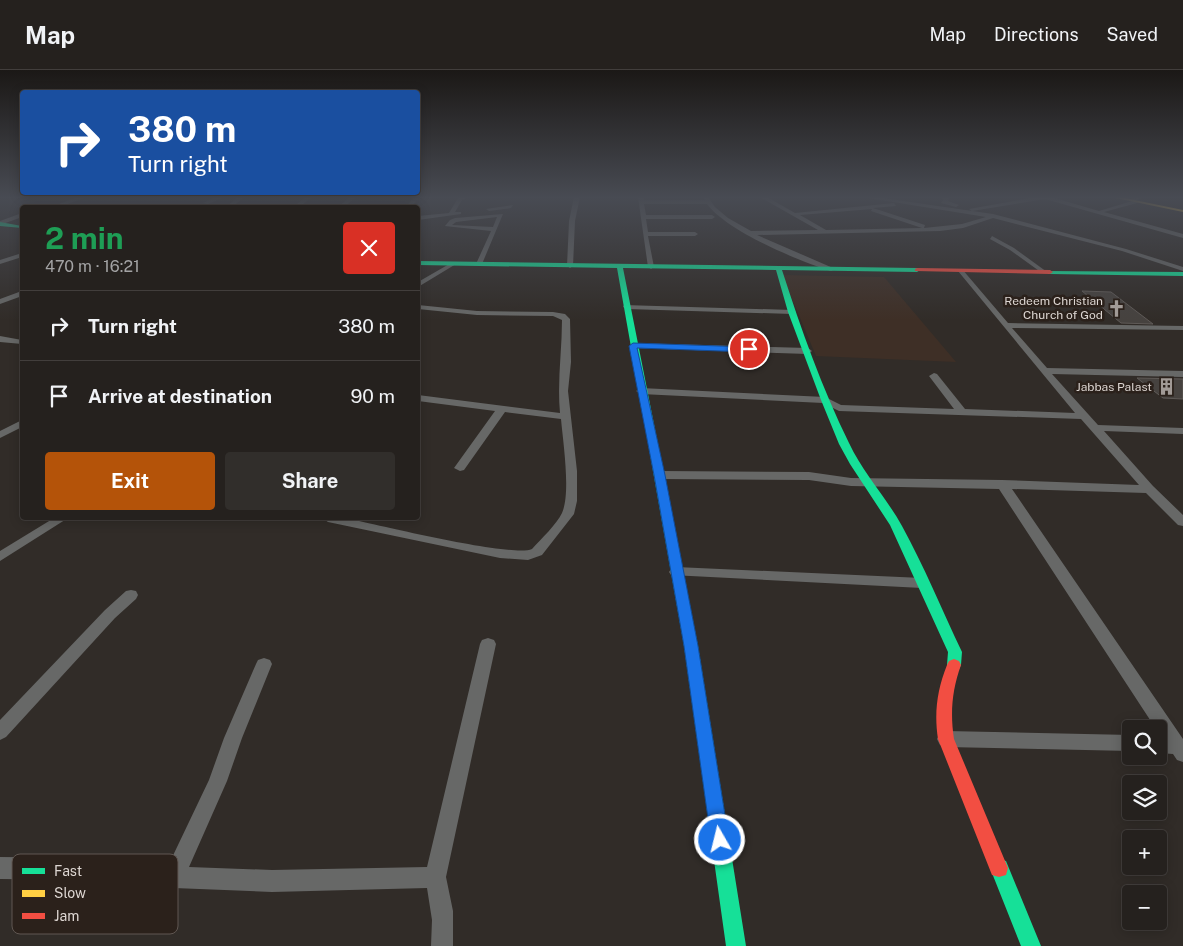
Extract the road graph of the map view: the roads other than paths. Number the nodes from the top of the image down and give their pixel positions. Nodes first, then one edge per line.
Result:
1 (490, 238) edge
2 (571, 238) edge
3 (646, 238) edge
4 (762, 238) edge
5 (992, 238) dead end
6 (1077, 238) edge
7 (20, 256) edge
8 (0, 262) edge
9 (420, 264) edge
10 (453, 264) junction
11 (480, 264) junction
12 (570, 266) junction
13 (620, 266) junction
14 (651, 267) junction
15 (779, 269) junction
16 (831, 269) junction
17 (1183, 269) edge
18 (960, 270) junction
19 (1044, 272) junction
20 (1183, 274) edge
21 (420, 284) edge
22 (20, 295) edge
23 (0, 302) edge
24 (420, 307) edge
25 (627, 307) junction
26 (792, 312) junction
27 (1005, 325) junction
28 (1183, 328) edge
29 (0, 338) edge
30 (20, 342) edge
31 (633, 346) junction
32 (808, 351) junction
33 (1044, 371) junction
34 (1183, 374) edge
35 (934, 376) dead end
36 (641, 390) junction
37 (420, 398) edge
38 (825, 400) junction
39 (501, 410) junction
40 (961, 411) junction
41 (1085, 416) junction
42 (567, 417) junction
43 (20, 424) edge
44 (1097, 428) junction
45 (1183, 430) edge
46 (0, 435) edge
47 (460, 468) dead end
48 (660, 475) junction
49 (869, 482) junction
50 (1002, 484) junction
51 (1148, 489) junction
52 (1177, 511) edge
53 (59, 520) edge
54 (338, 520) edge
55 (1183, 522) edge
56 (0, 557) edge
57 (676, 572) junction
58 (922, 583) junction
59 (131, 595) dead end
60 (488, 644) dead end
61 (264, 664) dead end
62 (0, 732) edge
63 (946, 738) junction
64 (1122, 744) edge
65 (1167, 747) edge
66 (1180, 750) edge
67 (178, 868) edge
68 (178, 877) edge
69 (435, 877) junction
70 (442, 946) edge
71 (736, 946) edge
72 (1031, 946) edge

1 - 11 street
2 - 12 street
3 - 14 street
4 - 16 street
5 - 19 street
6 - 17 street
7 - 8 street
9 - 10 main road
10 - 11 main road
10 - 21 street
11 - 12 main road
12 - 13 main road
13 - 14 main road
13 - 25 main road
14 - 15 main road
15 - 16 main road
15 - 26 main road
16 - 18 main road
18 - 19 main road
18 - 27 street
19 - 20 main road
22 - 23 street
24 - 42 street
25 - 26 street
25 - 31 main road
26 - 32 main road
27 - 28 street
27 - 33 street
29 - 30 street
31 - 32 street
31 - 36 main road
32 - 38 main road
33 - 34 street
33 - 41 street
35 - 40 street
36 - 38 street
36 - 48 main road
37 - 39 street
38 - 40 street
38 - 49 main road
39 - 42 street
39 - 47 street
40 - 41 street
41 - 44 street
42 - 54 street
43 - 46 street
44 - 45 street
44 - 51 street
48 - 49 street
48 - 57 main road
49 - 50 street
49 - 58 main road
50 - 51 street
50 - 66 street
51 - 52 street
52 - 55 street
53 - 56 street
57 - 58 street
57 - 71 main road
58 - 63 main road
59 - 62 street
60 - 69 street
61 - 67 street
63 - 64 street
63 - 72 main road
65 - 66 street
68 - 69 street
69 - 70 street

